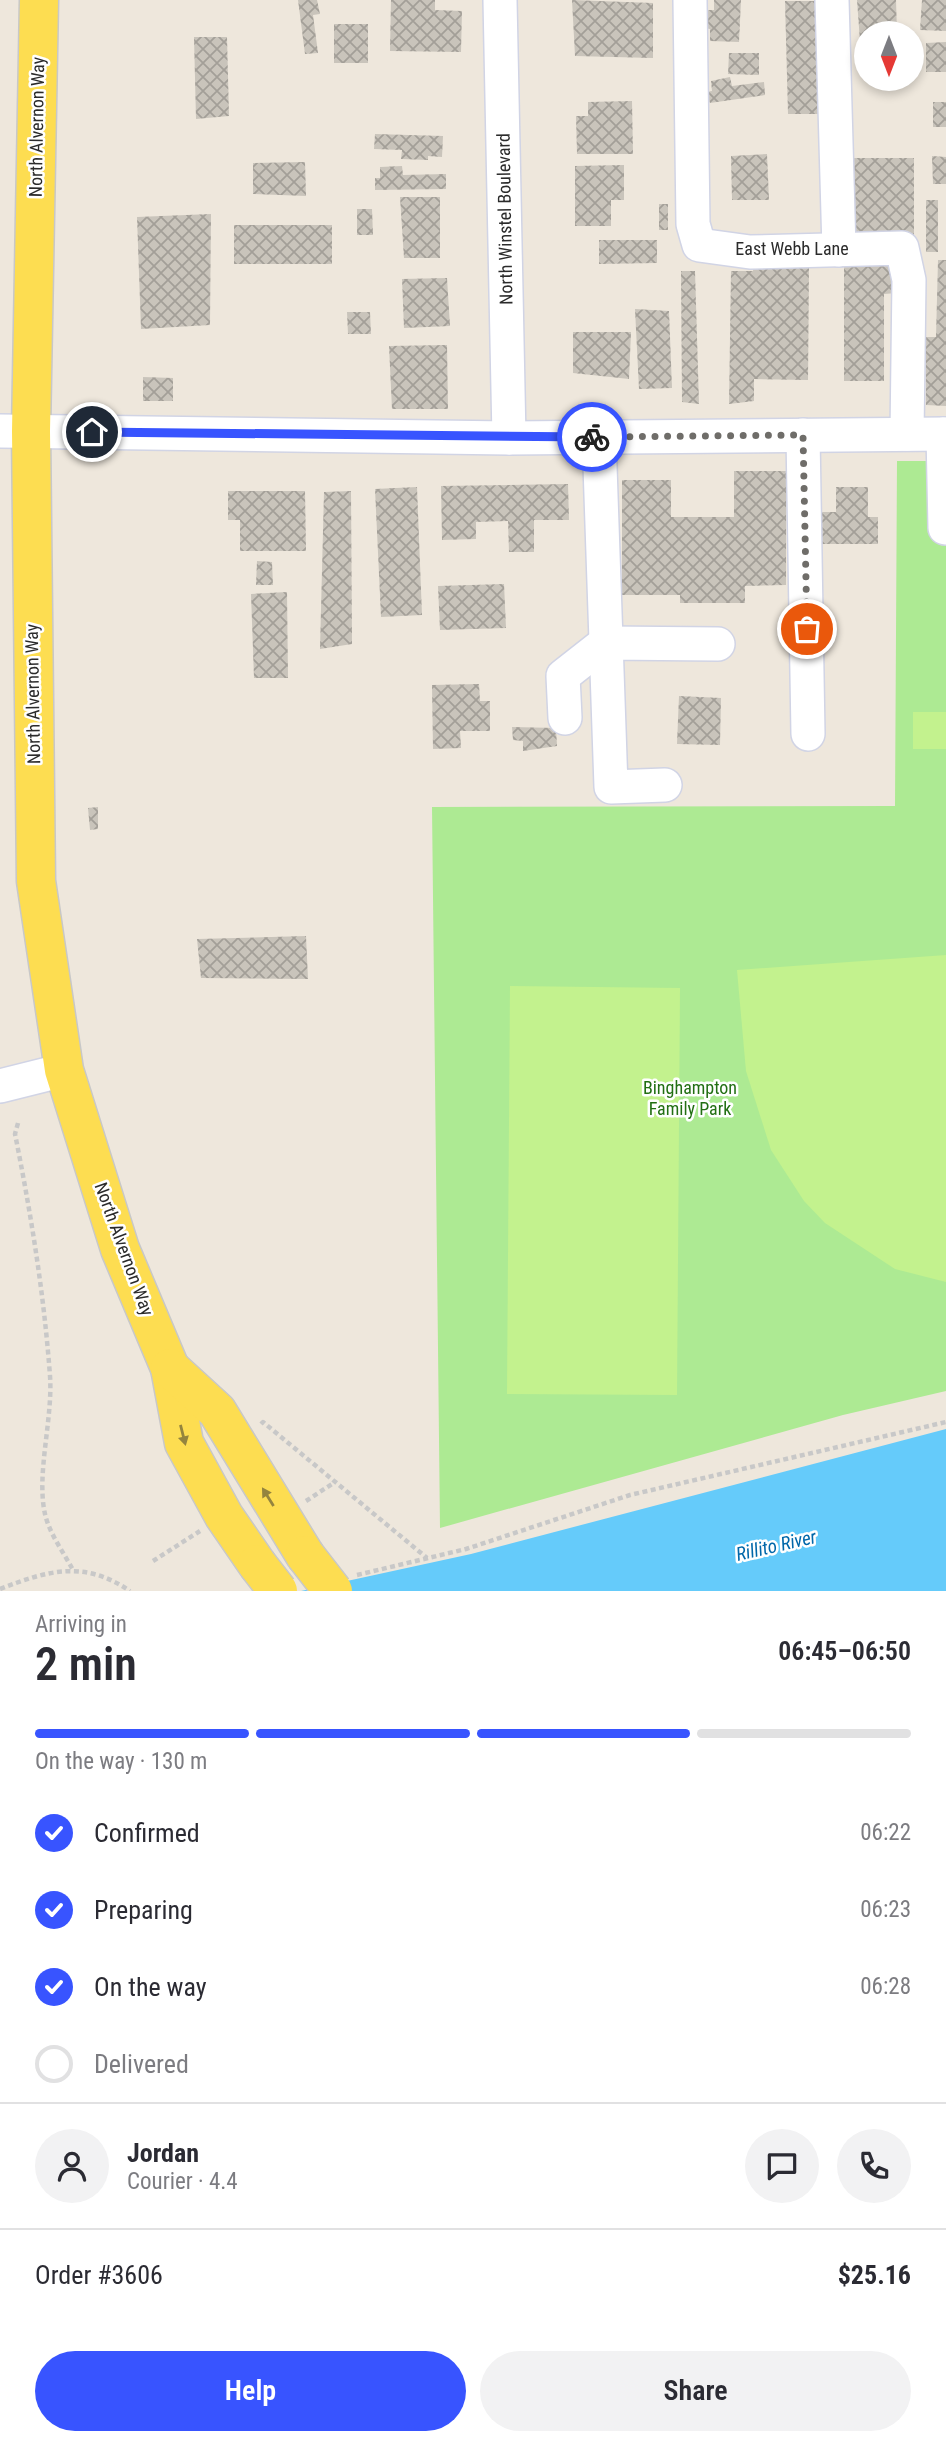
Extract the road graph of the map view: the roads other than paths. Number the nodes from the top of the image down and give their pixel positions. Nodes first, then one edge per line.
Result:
1 (39, 0) edge
2 (500, 0) edge
3 (690, 0) edge
4 (832, 0) edge
5 (839, 250) junction
6 (16, 431) edge
7 (945, 433) edge
8 (907, 434) junction
9 (803, 435) junction
10 (599, 437) junction
11 (509, 438) junction
12 (945, 528) edge
13 (605, 643) junction
14 (718, 643) dead end
15 (565, 718) dead end
16 (808, 734) dead end
17 (665, 785) dead end
18 (64, 1070) junction
19 (0, 1086) edge
20 (170, 1368) junction
21 (267, 1577) edge
22 (340, 1584) edge

1 - 6 main road, North Alvernon Way
2 - 11 street, North Winstel Boulevard
3 - 5 street, East Webb Lane
4 - 5 street
5 - 8 street, East Webb Lane
6 - 11 street
6 - 18 main road, North Alvernon Way
7 - 8 street
7 - 12 street
8 - 9 street
9 - 10 street
9 - 16 street
10 - 11 street
10 - 13 street
13 - 14 street
13 - 15 street
13 - 17 street
18 - 19 street
18 - 20 main road, North Alvernon Way
20 -> 21 main road, North Alvernon Way
22 -> 20 main road, North Alvernon Way, bridge

